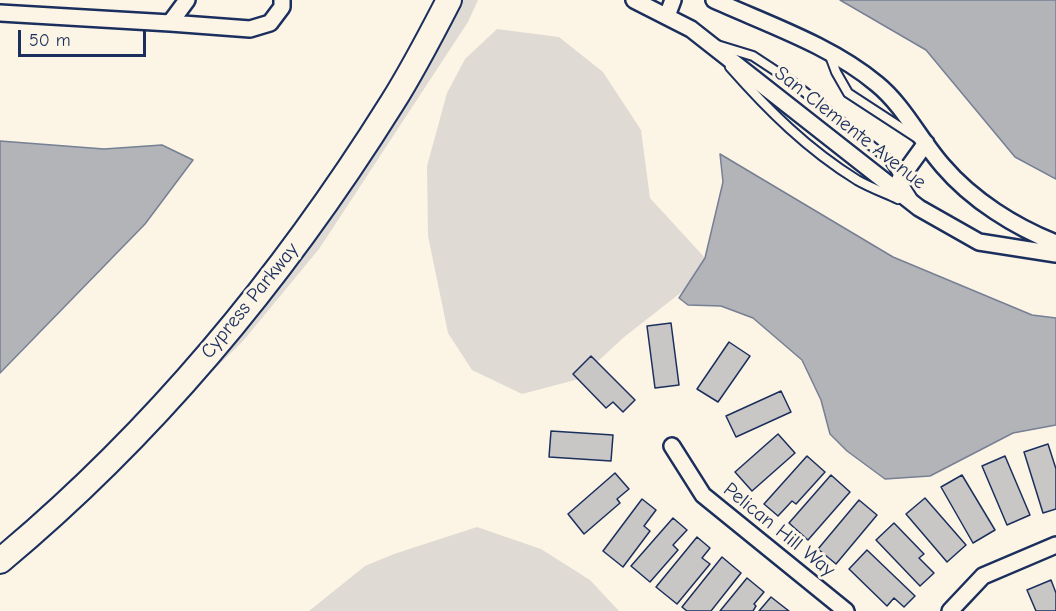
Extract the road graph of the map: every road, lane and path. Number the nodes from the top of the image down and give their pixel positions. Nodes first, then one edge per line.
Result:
1 (187, 0) edge
2 (282, 0) edge
3 (449, 0) edge
4 (634, 0) edge
5 (674, 0) edge
6 (714, 0) edge
7 (24, 7) edge
8 (0, 14) edge
9 (667, 16) junction
10 (170, 22) junction
11 (707, 41) junction
12 (829, 52) junction
13 (926, 143) junction
14 (900, 179) junction
15 (919, 208) junction
16 (1056, 243) edge
17 (1056, 254) edge
18 (672, 446) dead end
19 (1056, 545) edge
20 (0, 561) edge
21 (846, 611) edge
22 (950, 611) edge

1 - 10 street
2 - 10 street
3 - 20 main road, Cypress Parkway
4 - 9 street, San Clemente Avenue
5 - 9 street
6 - 12 street, San Clemente Avenue
7 - 8 street
7 - 10 street
9 - 11 street, San Clemente Avenue
11 - 14 lane
11 - 15 street, San Clemente Avenue
12 - 13 street, San Clemente Avenue
12 - 13 lane
13 - 14 street
13 - 16 street, San Clemente Avenue
14 - 15 lane
15 - 17 street, San Clemente Avenue
18 - 21 street, Pelican Hill Way
19 - 22 street

